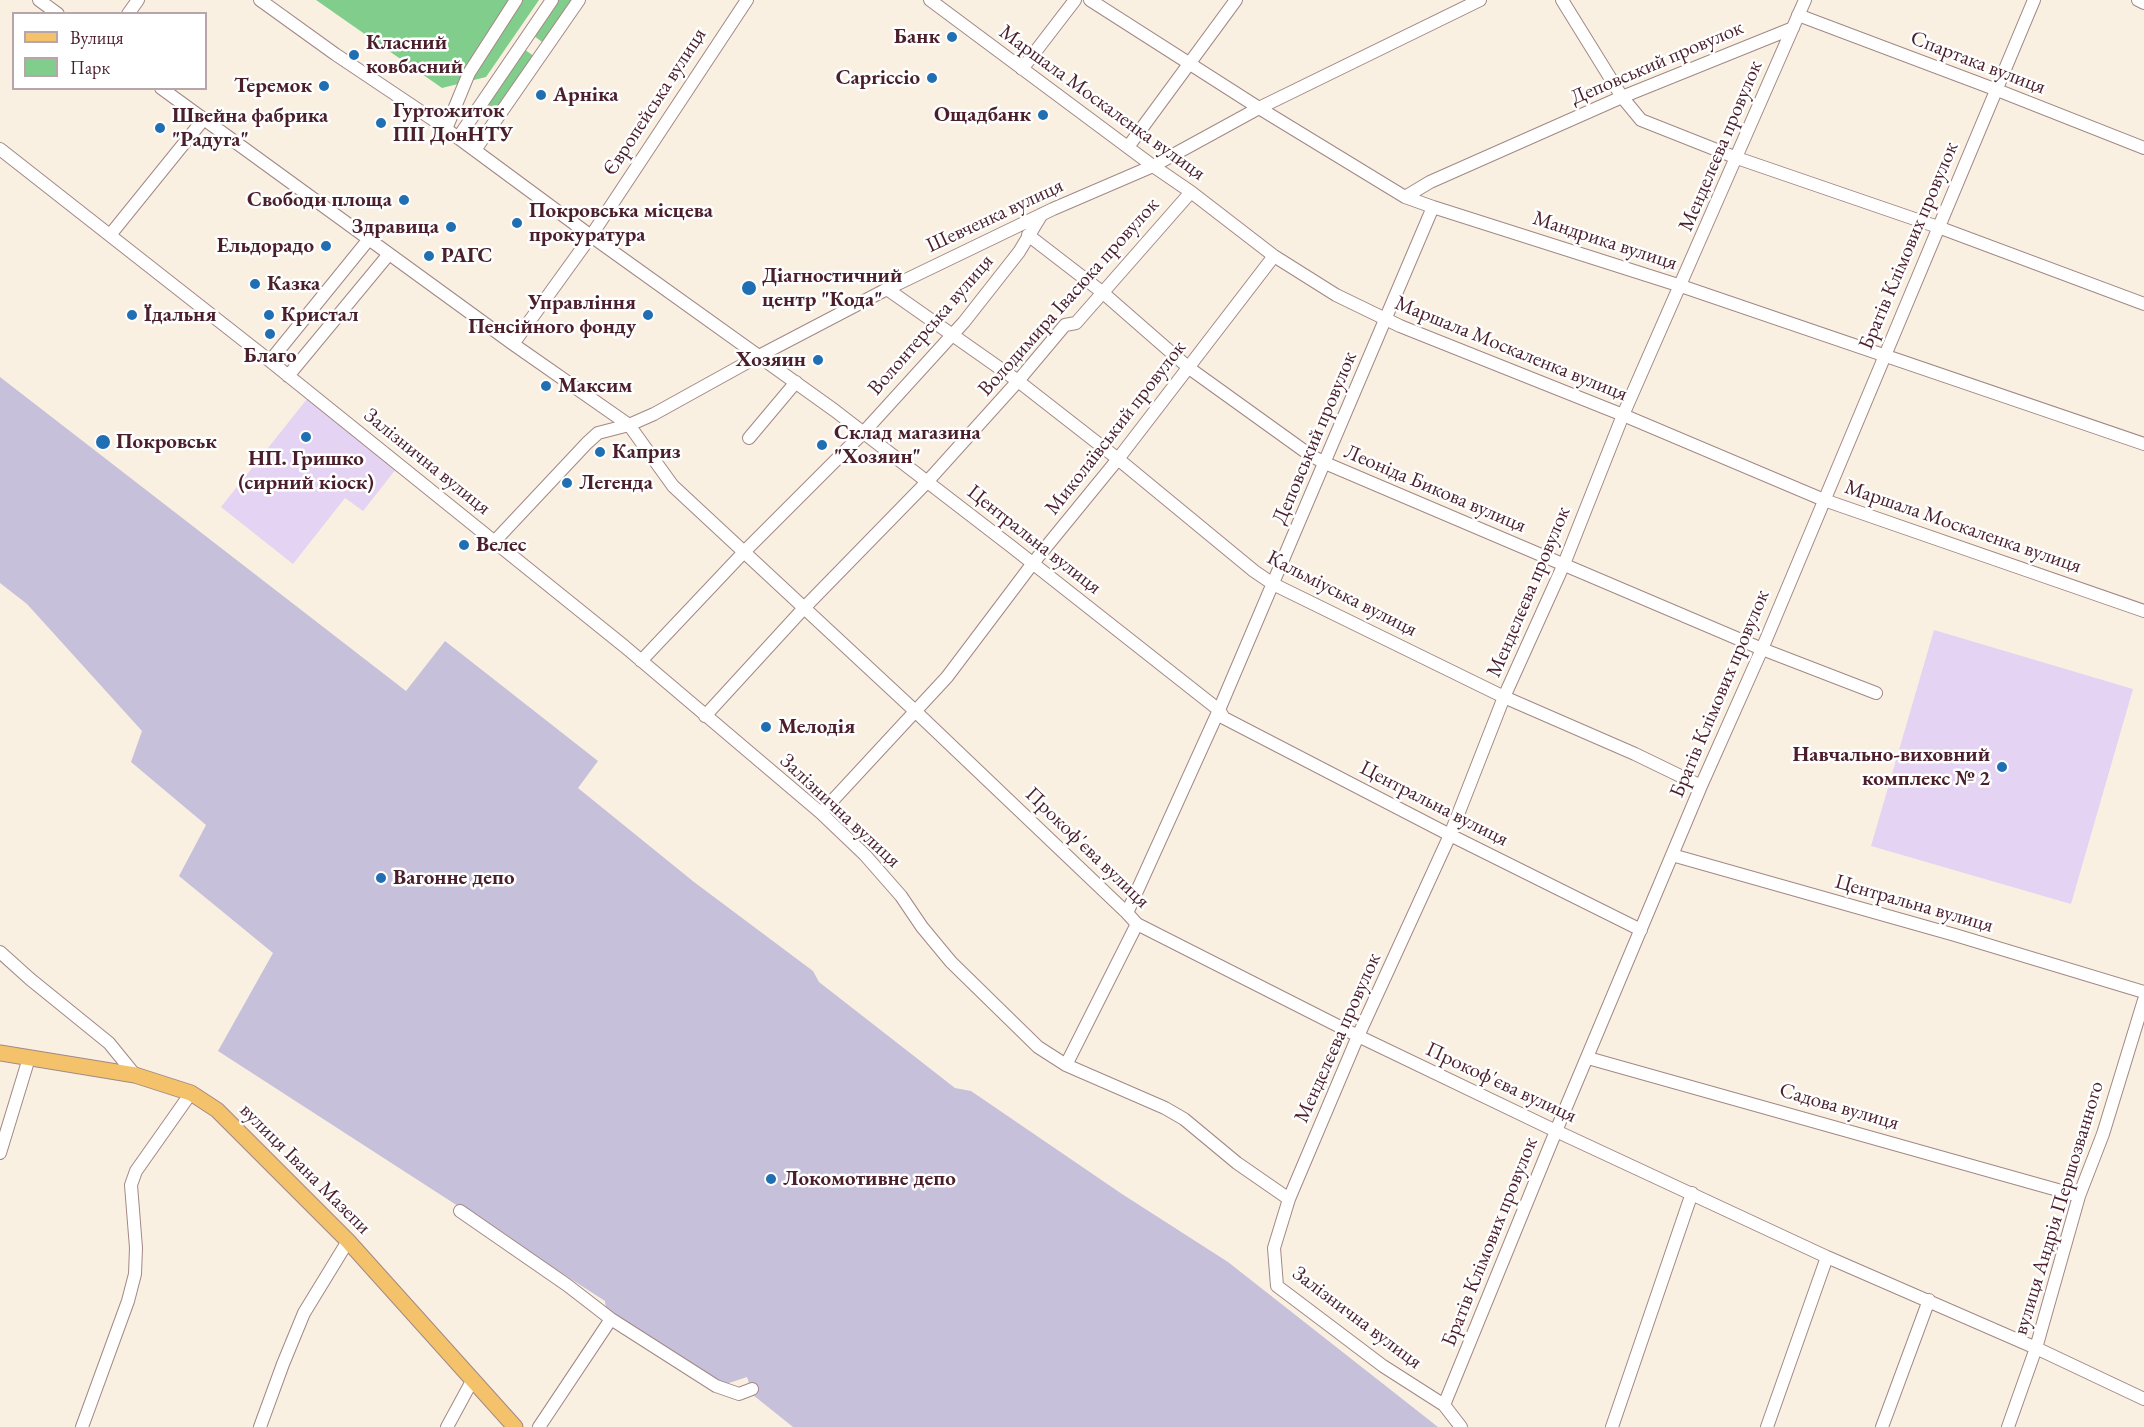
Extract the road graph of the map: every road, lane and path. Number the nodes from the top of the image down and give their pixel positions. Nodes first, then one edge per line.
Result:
1 (39, 0) edge
2 (260, 0) edge
3 (516, 0) edge
4 (552, 0) edge
5 (579, 0) edge
6 (747, 0) edge
7 (930, 0) edge
8 (1075, 0) edge
9 (1090, 0) edge
10 (1236, 0) edge
11 (1480, 0) edge
12 (1562, 0) edge
13 (1805, 0) edge
14 (2034, 0) edge
15 (2138, 0) edge
16 (2144, 3) edge
17 (55, 12) edge
18 (1798, 15) junction
19 (1793, 28) junction
20 (1189, 63) junction
21 (1022, 69) junction
22 (163, 90) edge
23 (1997, 90) junction
24 (1622, 97) junction
25 (1259, 108) junction
26 (203, 120) junction
27 (446, 129) junction
28 (458, 138) junction
29 (1128, 147) junction
30 (2144, 148) edge
31 (0, 149) edge
32 (475, 150) junction
33 (1737, 158) junction
34 (1153, 166) junction
35 (1191, 192) junction
36 (1405, 197) junction
37 (1433, 207) junction
38 (1042, 214) junction
39 (1938, 227) junction
40 (1028, 235) junction
41 (111, 236) junction
42 (591, 236) junction
43 (369, 239) junction
44 (389, 254) junction
45 (1274, 256) junction
46 (1681, 286) junction
47 (888, 289) junction
48 (1102, 292) junction
49 (2144, 304) edge
50 (1386, 320) junction
51 (952, 336) junction
52 (513, 344) junction
53 (1883, 356) junction
54 (757, 357) junction
55 (270, 361) junction
56 (1189, 368) junction
57 (288, 375) junction
58 (1018, 381) junction
59 (796, 382) junction
60 (1623, 415) junction
61 (629, 425) junction
62 (863, 433) junction
63 (749, 438) dead end
64 (2144, 444) edge
65 (1118, 459) junction
66 (1325, 464) junction
67 (927, 482) junction
68 (1824, 500) junction
69 (494, 542) junction
70 (744, 552) junction
71 (1033, 563) junction
72 (1564, 564) junction
73 (1273, 584) junction
74 (804, 608) junction
75 (2144, 611) edge
76 (1762, 649) junction
77 (641, 661) junction
78 (1876, 693) dead end
79 (1504, 698) junction
80 (914, 710) junction
81 (1219, 710) junction
82 (705, 716) junction
83 (1701, 786) junction
84 (820, 813) junction
85 (1450, 835) junction
86 (1672, 855) junction
87 (1127, 913) junction
88 (1137, 924) junction
89 (1641, 930) junction
90 (0, 951) edge
91 (2144, 992) edge
92 (2144, 1000) edge
93 (1358, 1036) junction
94 (0, 1053) edge
95 (29, 1058) junction
96 (1588, 1058) junction
97 (1066, 1065) junction
98 (135, 1075) junction
99 (191, 1093) junction
100 (1556, 1131) junction
101 (0, 1153) edge
102 (1692, 1193) junction
103 (2079, 1196) junction
104 (1289, 1199) junction
105 (460, 1211) dead end
106 (348, 1241) junction
107 (1827, 1257) junction
108 (1929, 1300) junction
109 (611, 1319) junction
110 (2036, 1348) junction
111 (472, 1381) junction
112 (752, 1389) dead end
113 (2144, 1399) edge
114 (1444, 1405) junction
115 (82, 1427) edge
116 (260, 1427) edge
117 (447, 1427) edge
118 (515, 1427) edge
119 (539, 1427) edge
120 (1461, 1427) edge
121 (1612, 1427) edge
122 (1767, 1427) edge
123 (1882, 1427) edge
124 (2008, 1427) edge

1 - 17 street
2 - 27 street, Центральна вулиця
3 - 27 street
4 - 28 street
5 - 32 street
6 - 42 street, Європейська вулиця
7 - 21 street, Маршала Москаленка вулиця
8 - 21 street
9 - 20 street, Мандрика вулиця
10 - 20 street
11 - 25 street, Шевченка вулиця
12 - 24 street
13 - 18 street, Менделєєва провулок
14 - 23 street, Братів Клімових провулок
15 - 16 street
18 - 19 street, Менделєєва провулок
18 - 23 street, Спартака вулиця
19 - 24 street, Деповський провулок
19 - 33 street, Менделєєва провулок
20 - 25 street, Мандрика вулиця
20 - 29 street
21 - 29 street, Маршала Москаленка вулиця
22 - 26 street, Прокоф'єва вулиця
23 - 30 street, Спартака вулиця
23 - 39 street, Братів Клімових провулок
24 - 33 street
24 - 36 street, Деповський провулок
25 - 34 street, Шевченка вулиця
25 - 36 street, Мандрика вулиця
26 - 41 street
26 - 43 street, Прокоф'єва вулиця
27 - 28 street, Центральна вулиця
28 - 32 street, Центральна вулиця
29 - 34 street, Маршала Москаленка вулиця
31 - 41 street, Залізнична вулиця
32 - 42 street, Центральна вулиця
33 - 39 street
33 - 46 street, Менделєєва провулок
34 - 35 street, Маршала Москаленка вулиця
34 - 38 street, Шевченка вулиця
35 - 45 street, Маршала Москаленка вулиця
35 - 48 street, Володимира Івасюка провулок
36 - 37 street, Мандрика вулиця
37 - 46 street, Мандрика вулиця
37 - 50 street, Деповський провулок
38 - 40 street, Волонтерська вулиця
38 - 47 street, Шевченка вулиця
39 - 49 street
39 - 53 street, Братів Клімових провулок
40 - 48 street, Леоніда Бикова вулиця
40 - 51 street, Волонтерська вулиця
41 - 55 street, Залізнична вулиця
42 - 52 street, Європейська вулиця
42 - 54 street, Центральна вулиця
43 - 44 street, Прокоф'єва вулиця
43 - 55 street
44 - 52 street, Прокоф'єва вулиця
44 - 57 street
45 - 50 street, Маршала Москаленка вулиця
45 - 56 street, Миколаївський провулок
46 - 53 street, Мандрика вулиця
46 - 60 street, Менделєєва провулок
47 - 51 street, Кальміуська вулиця
47 - 54 street, Шевченка вулиця
48 - 56 street, Леоніда Бикова вулиця
48 - 58 street, Володимира Івасюка провулок
50 - 60 street, Маршала Москаленка вулиця
50 - 66 street, Деповський провулок
51 - 58 street, Кальміуська вулиця
51 - 62 street, Волонтерська вулиця
52 - 61 street, Прокоф'єва вулиця
53 - 64 street, Мандрика вулиця
53 - 68 street, Братів Клімових провулок
54 - 59 street, Центральна вулиця
54 - 61 street, Шевченка вулиця
55 - 57 street, Залізнична вулиця
56 - 65 street, Миколаївський провулок
56 - 66 street, Леоніда Бикова вулиця
57 - 69 street, Залізнична вулиця
58 - 65 street, Кальміуська вулиця
58 - 67 street, Володимира Івасюка провулок
59 - 62 street, Центральна вулиця
59 - 63 street
60 - 68 street, Маршала Москаленка вулиця
60 - 72 street, Менделєєва провулок
61 - 69 street, Шевченка вулиця
61 - 70 street, Прокоф'єва вулиця
62 - 67 street, Центральна вулиця
62 - 70 street, Волонтерська вулиця
65 - 71 street, Миколаївський провулок
65 - 73 street, Кальміуська вулиця
66 - 72 street, Леоніда Бикова вулиця
66 - 73 street, Деповський провулок
67 - 71 street, Центральна вулиця
67 - 74 street, Володимира Івасюка провулок
68 - 75 street, Маршала Москаленка вулиця
68 - 76 street, Братів Клімових провулок
69 - 77 street, Залізнична вулиця
70 - 74 street, Прокоф'єва вулиця
70 - 77 street, Волонтерська вулиця
71 - 80 street, Миколаївський провулок
71 - 81 street, Центральна вулиця
72 - 76 street, Леоніда Бикова вулиця
72 - 79 street, Менделєєва провулок
73 - 79 street, Кальміуська вулиця
73 - 81 street, Деповський провулок
74 - 80 street, Прокоф'єва вулиця
74 - 82 street, Володимира Івасюка провулок
76 - 78 street, Леоніда Бикова вулиця
76 - 83 street, Братів Клімових провулок
77 - 82 street, Залізнична вулиця
79 - 83 street, Кальміуська вулиця
79 - 85 street, Менделєєва провулок
80 - 84 street, Миколаївський провулок
80 - 87 street, Прокоф'єва вулиця
81 - 85 street, Центральна вулиця
81 - 87 street, Деповський провулок
82 - 84 street, Залізнична вулиця
83 - 86 street, Братів Клімових провулок
84 - 97 street, Залізнична вулиця
85 - 89 street, Центральна вулиця
85 - 93 street, Менделєєва провулок
86 - 89 street, Братів Клімових провулок
86 - 91 street, Центральна вулиця
87 - 88 street, Прокоф'єва вулиця
88 - 93 street, Прокоф'єва вулиця
88 - 97 street
89 - 96 street, Братів Клімових провулок
90 - 98 street
92 - 103 street, вулиця Андрія Першозванного
93 - 100 street, Прокоф'єва вулиця
93 - 104 street, Менделєєва провулок
94 - 95 main road, вулиця Івана Мазепи
95 - 98 main road, вулиця Івана Мазепи
95 - 101 street
96 - 100 street, Братів Клімових провулок
96 - 103 street, Садова вулиця
97 - 104 street, Залізнична вулиця
98 - 99 main road, вулиця Івана Мазепи
99 - 106 main road, вулиця Івана Мазепи
99 - 115 street
100 - 102 street, Прокоф'єва вулиця
100 - 114 street, Братів Клімових провулок
102 - 107 street, Прокоф'єва вулиця
102 - 121 street
103 - 110 street, вулиця Андрія Першозванного
104 - 114 street, Залізнична вулиця
105 - 109 street
106 - 111 main road, вулиця Івана Мазепи
106 - 116 street
107 - 108 street, Прокоф'єва вулиця
107 - 122 street
108 - 110 street, Прокоф'єва вулиця
108 - 123 street
109 - 112 street
109 - 119 street
110 - 113 street, Прокоф'єва вулиця
110 - 124 street, вулиця Андрія Першозванного
111 - 117 street
111 - 118 main road, вулиця Івана Мазепи
114 - 120 street, Залізнична вулиця

